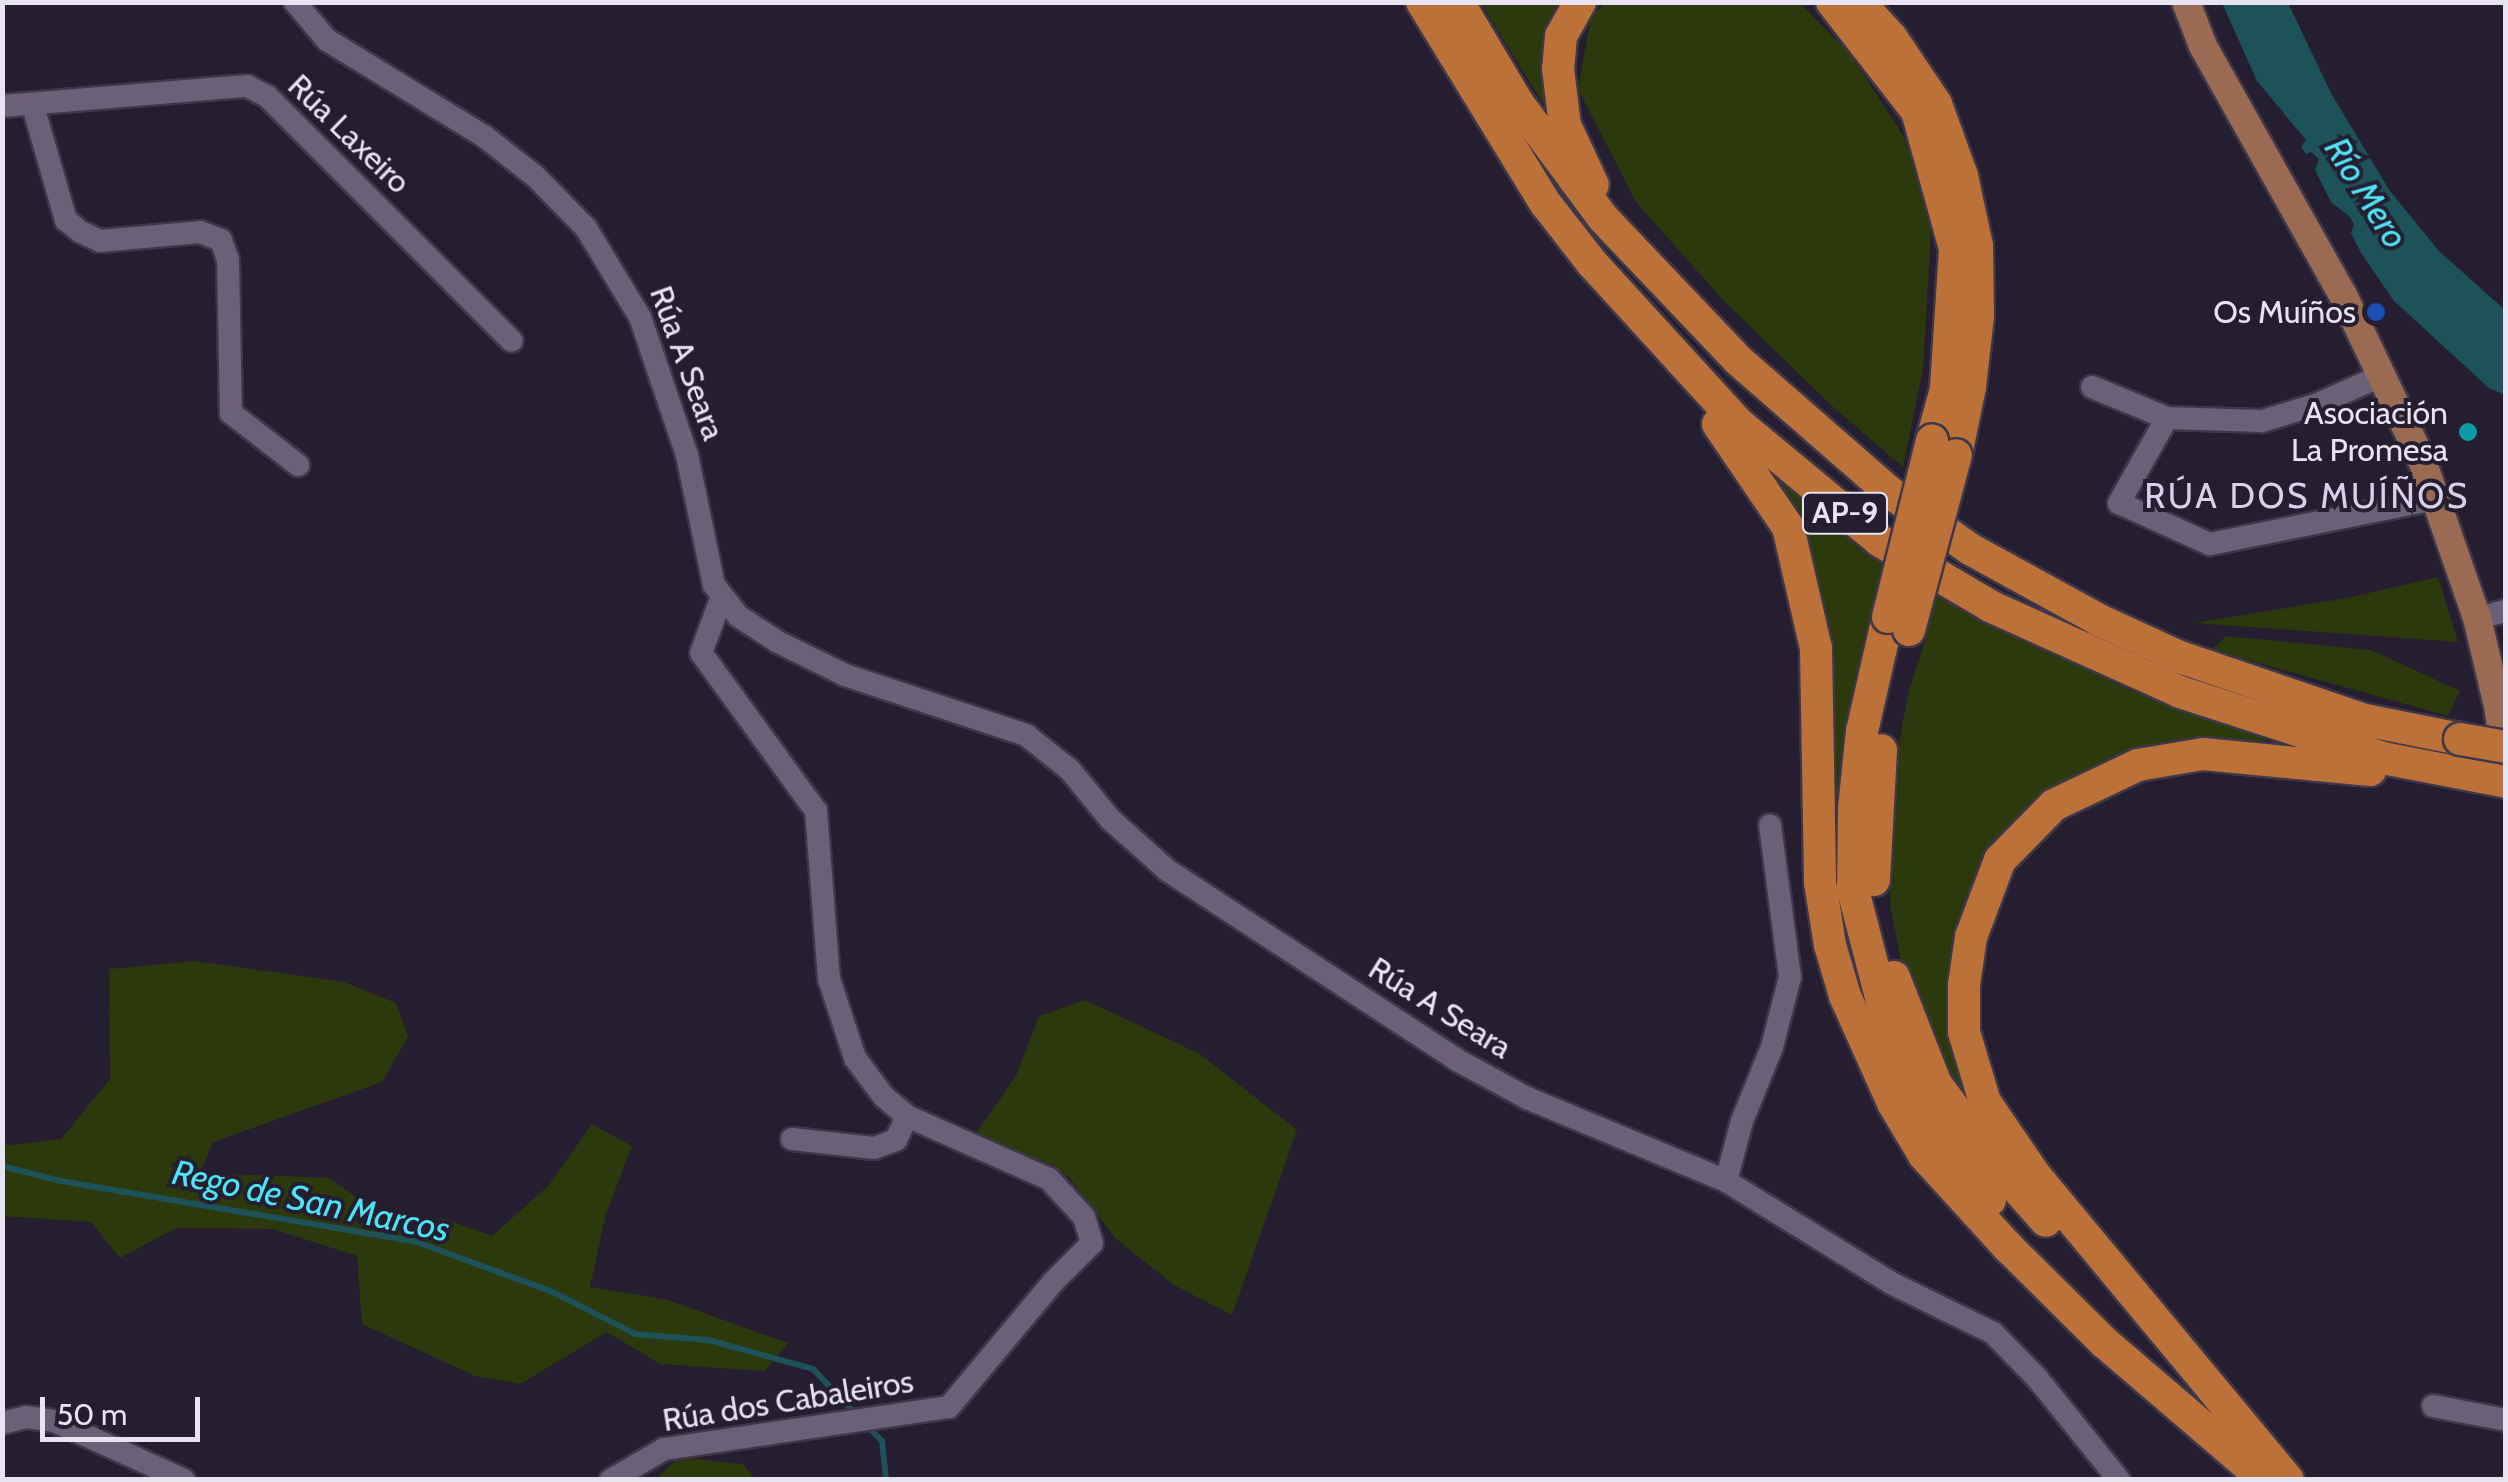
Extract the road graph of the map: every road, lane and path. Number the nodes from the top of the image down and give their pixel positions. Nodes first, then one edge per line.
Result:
1 (295, 2) edge
2 (1422, 2) edge
3 (1458, 2) edge
4 (1580, 2) edge
5 (1832, 2) edge
6 (1859, 2) edge
7 (2188, 11) edge
8 (2, 106) edge
9 (33, 106) junction
10 (1604, 218) junction
11 (1654, 334) junction
12 (512, 341) dead end
13 (2383, 375) junction
14 (2092, 387) dead end
15 (2167, 418) junction
16 (1944, 447) junction
17 (298, 465) dead end
18 (2436, 499) junction
19 (721, 599) junction
20 (2506, 611) edge
21 (2477, 618) junction
22 (1898, 623) junction
23 (2497, 656) edge
24 (2506, 746) edge
25 (2506, 760) edge
26 (2454, 772) junction
27 (2506, 782) edge
28 (1770, 825) dead end
29 (907, 1116) junction
30 (792, 1138) dead end
31 (1726, 1181) junction
32 (2207, 1385) junction
33 (2433, 1406) dead end
34 (2506, 1420) edge
35 (2, 1424) edge
36 (184, 1480) edge
37 (611, 1480) edge
38 (2120, 1480) edge
39 (2266, 1480) edge
40 (2288, 1480) edge

1 - 19 street, Rúa A Seara
2 - 11 highway, AP-9
3 - 10 highway, AP-9
4 - 10 highway
5 - 16 highway
6 - 16 highway
7 - 13 main road
8 - 9 street, Rúa Laxeiro
9 - 12 street, Rúa Laxeiro
9 - 17 street
10 - 24 highway, AP-9, bridge
11 - 26 highway, AP-9
11 - 39 highway
13 - 15 street
13 - 18 main road
14 - 15 street
15 - 18 street
16 - 22 highway, bridge
18 - 21 main road
19 - 29 street
19 - 31 street, Rúa A Seara
20 - 21 street
21 - 23 main road
22 - 32 highway
22 - 39 highway
23 - 25 main road
26 - 27 highway, AP-9
26 - 32 highway
28 - 31 street
29 - 30 street
29 - 37 street, Rúa dos Cabaleiros
31 - 38 street, Rúa A Seara
32 - 40 highway
33 - 34 street
35 - 36 street

